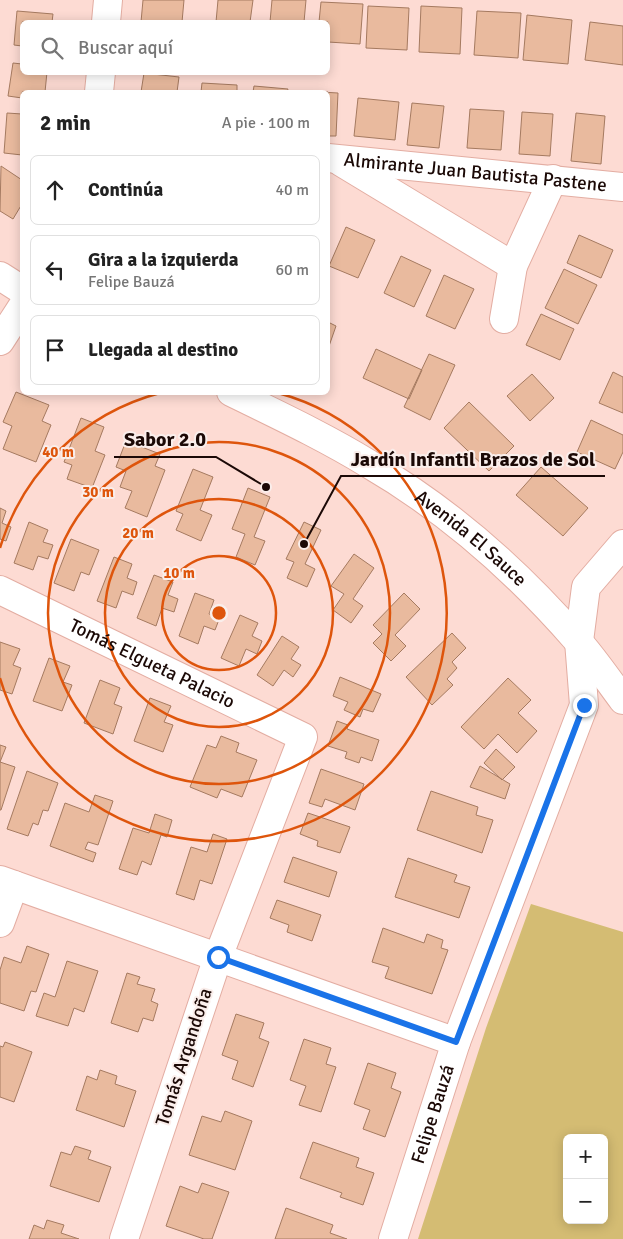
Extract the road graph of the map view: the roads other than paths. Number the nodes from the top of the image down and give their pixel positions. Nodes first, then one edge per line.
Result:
1 (108, 0) edge
2 (106, 20) edge
3 (101, 75) edge
4 (99, 90) edge
5 (331, 159) edge
6 (553, 179) junction
7 (623, 187) edge
8 (513, 266) junction
9 (0, 276) edge
10 (20, 289) edge
11 (20, 310) edge
12 (504, 319) dead end
13 (0, 340) edge
14 (237, 395) edge
15 (623, 544) edge
16 (0, 590) edge
17 (579, 641) junction
18 (623, 700) edge
19 (303, 737) joint
20 (7, 882) edge
21 (0, 923) edge
22 (218, 957) junction
23 (456, 1042) junction
24 (124, 1239) edge
25 (393, 1239) edge

1 - 2 street
3 - 4 street
5 - 6 street, Almirante Juan Bautista Pastene
5 - 8 street
6 - 7 street, Almirante Juan Bautista Pastene
6 - 8 street
8 - 12 street
9 - 10 street
11 - 13 street
14 - 17 street, Avenida El Sauce
15 - 17 street, Felipe Bauzá
16 - 19 street, Tomás Elgueta Palacio
17 - 18 street, Avenida El Sauce
17 - 23 street, Felipe Bauzá
19 - 22 street, Tomás Argandoña
20 - 21 street
20 - 22 street
22 - 23 street
22 - 24 street, Tomás Argandoña
23 - 25 street, Felipe Bauzá

